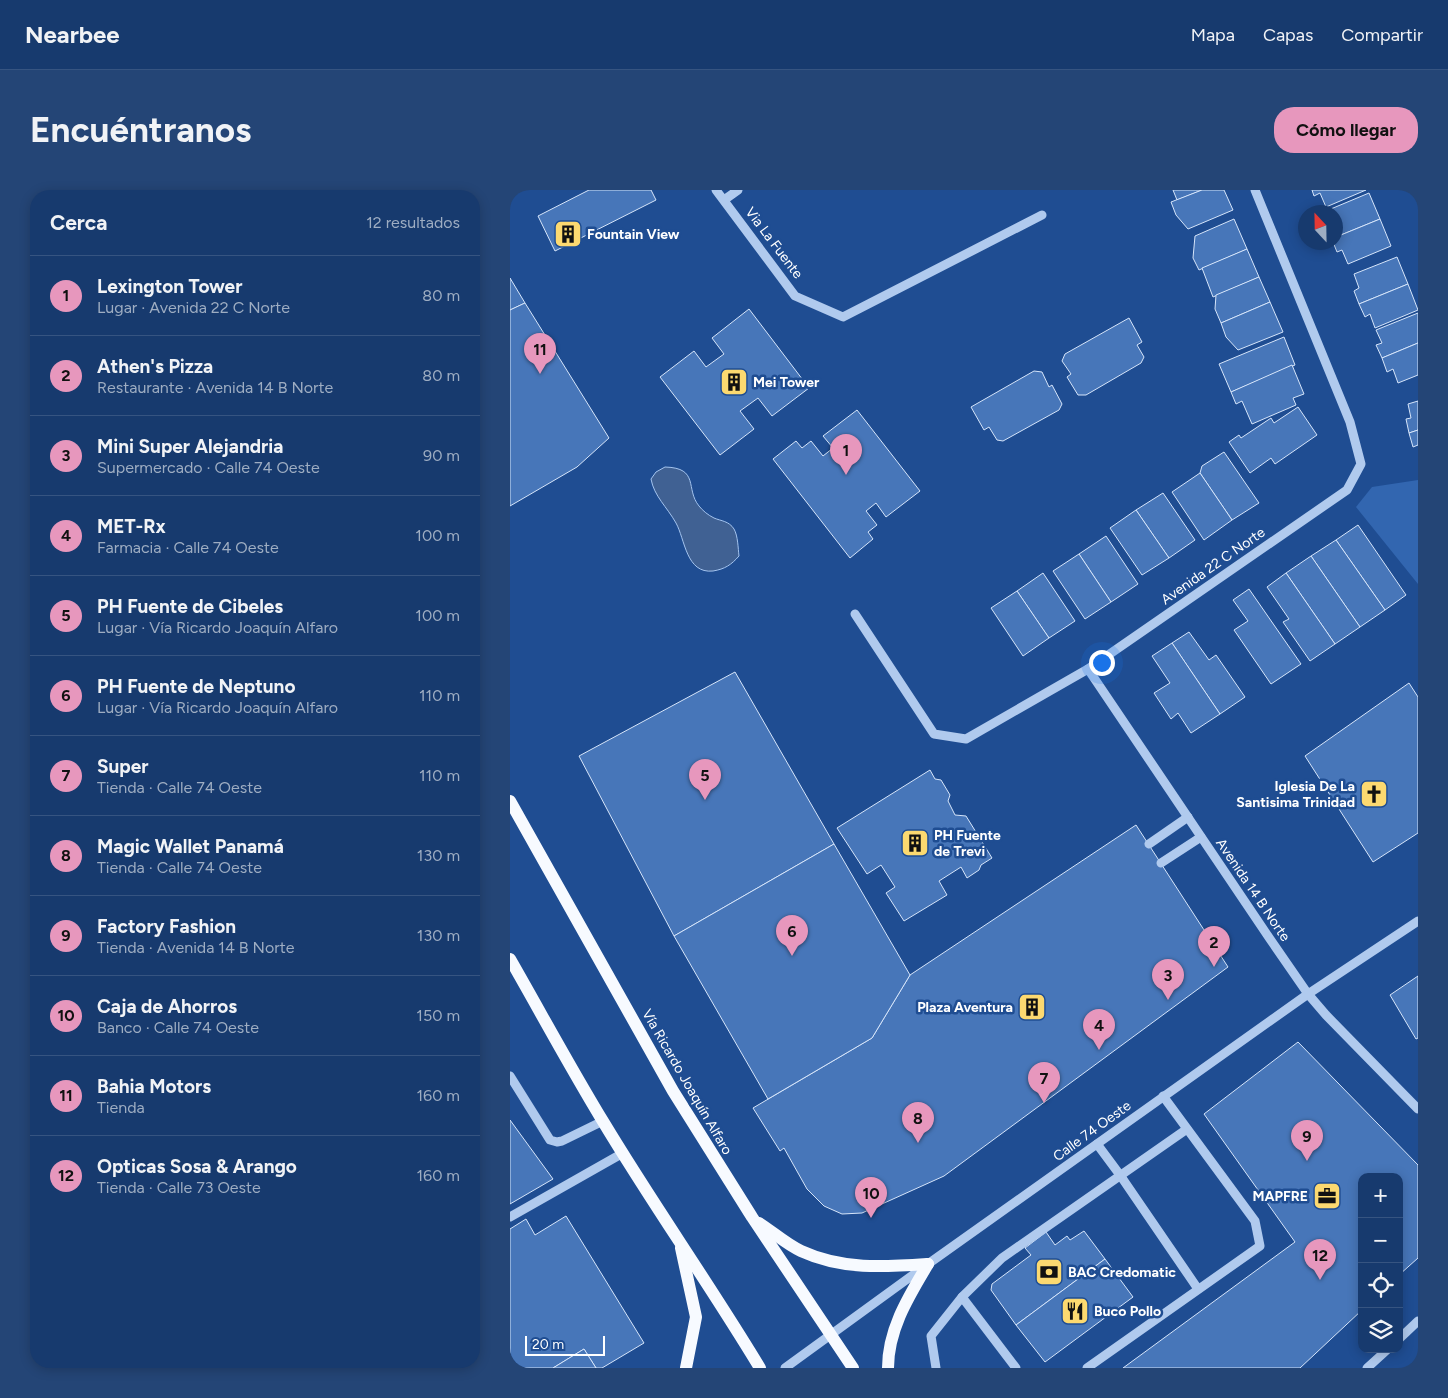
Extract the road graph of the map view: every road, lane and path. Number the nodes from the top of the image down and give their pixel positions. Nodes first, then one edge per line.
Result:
1 (716, 190) edge
2 (738, 190) edge
3 (1255, 190) edge
4 (724, 200) junction
5 (1042, 215) dead end
6 (854, 614) dead end
7 (1088, 669) junction
8 (510, 802) edge
9 (1188, 817) junction
10 (1201, 837) junction
11 (1148, 844) dead end
12 (1161, 864) dead end
13 (1418, 921) edge
14 (510, 958) edge
15 (1308, 994) junction
16 (510, 1076) edge
17 (1163, 1096) junction
18 (1418, 1109) edge
19 (603, 1121) junction
20 (1187, 1129) junction
21 (1097, 1144) junction
22 (623, 1154) junction
23 (1120, 1175) junction
24 (510, 1217) edge
25 (752, 1217) junction
26 (680, 1243) junction
27 (928, 1264) junction
28 (1198, 1289) junction
29 (962, 1297) junction
30 (1418, 1321) edge
31 (831, 1334) junction
32 (1403, 1334) edge
33 (1384, 1353) edge
34 (686, 1368) edge
35 (760, 1368) edge
36 (785, 1368) edge
37 (853, 1368) edge
38 (888, 1368) edge
39 (936, 1368) edge
40 (1016, 1368) edge
41 (1087, 1368) edge
42 (1367, 1368) edge

1 - 4 street, Via La Fuente
2 - 4 street
3 - 7 street, Avenida 22 C Norte
4 - 5 street, Via La Fuente
6 - 7 street, Avenida 22 C Norte
7 - 9 street, Avenida 14 B Norte
8 - 25 main road, Vía Ricardo Joaquín Alfaro
9 - 10 street, Avenida 14 B Norte
9 - 11 street
10 - 12 street
10 - 15 street, Avenida 14 B Norte
13 - 15 street, Calle 74 Oeste
14 - 19 main road
15 - 17 street, Calle 74 Oeste
15 - 18 street, Avenida 14 B Norte
16 - 19 street
17 - 20 street
17 - 21 street, Calle 74 Oeste
19 - 22 main road
20 - 23 street
20 - 28 street
21 - 23 street
21 - 27 street, Calle 74 Oeste
22 - 24 street
22 - 26 main road
23 - 28 street
23 - 29 street
25 - 27 main road
25 - 31 main road, Vía Ricardo Joaquín Alfaro
26 - 34 main road
26 - 35 main road
27 - 31 street, Calle 74 Oeste
27 - 38 main road
28 - 41 street
29 - 39 street
29 - 40 street
30 - 32 street
31 - 36 street, Calle 74 Oeste
31 - 37 main road, Vía Ricardo Joaquín Alfaro
33 - 42 street

